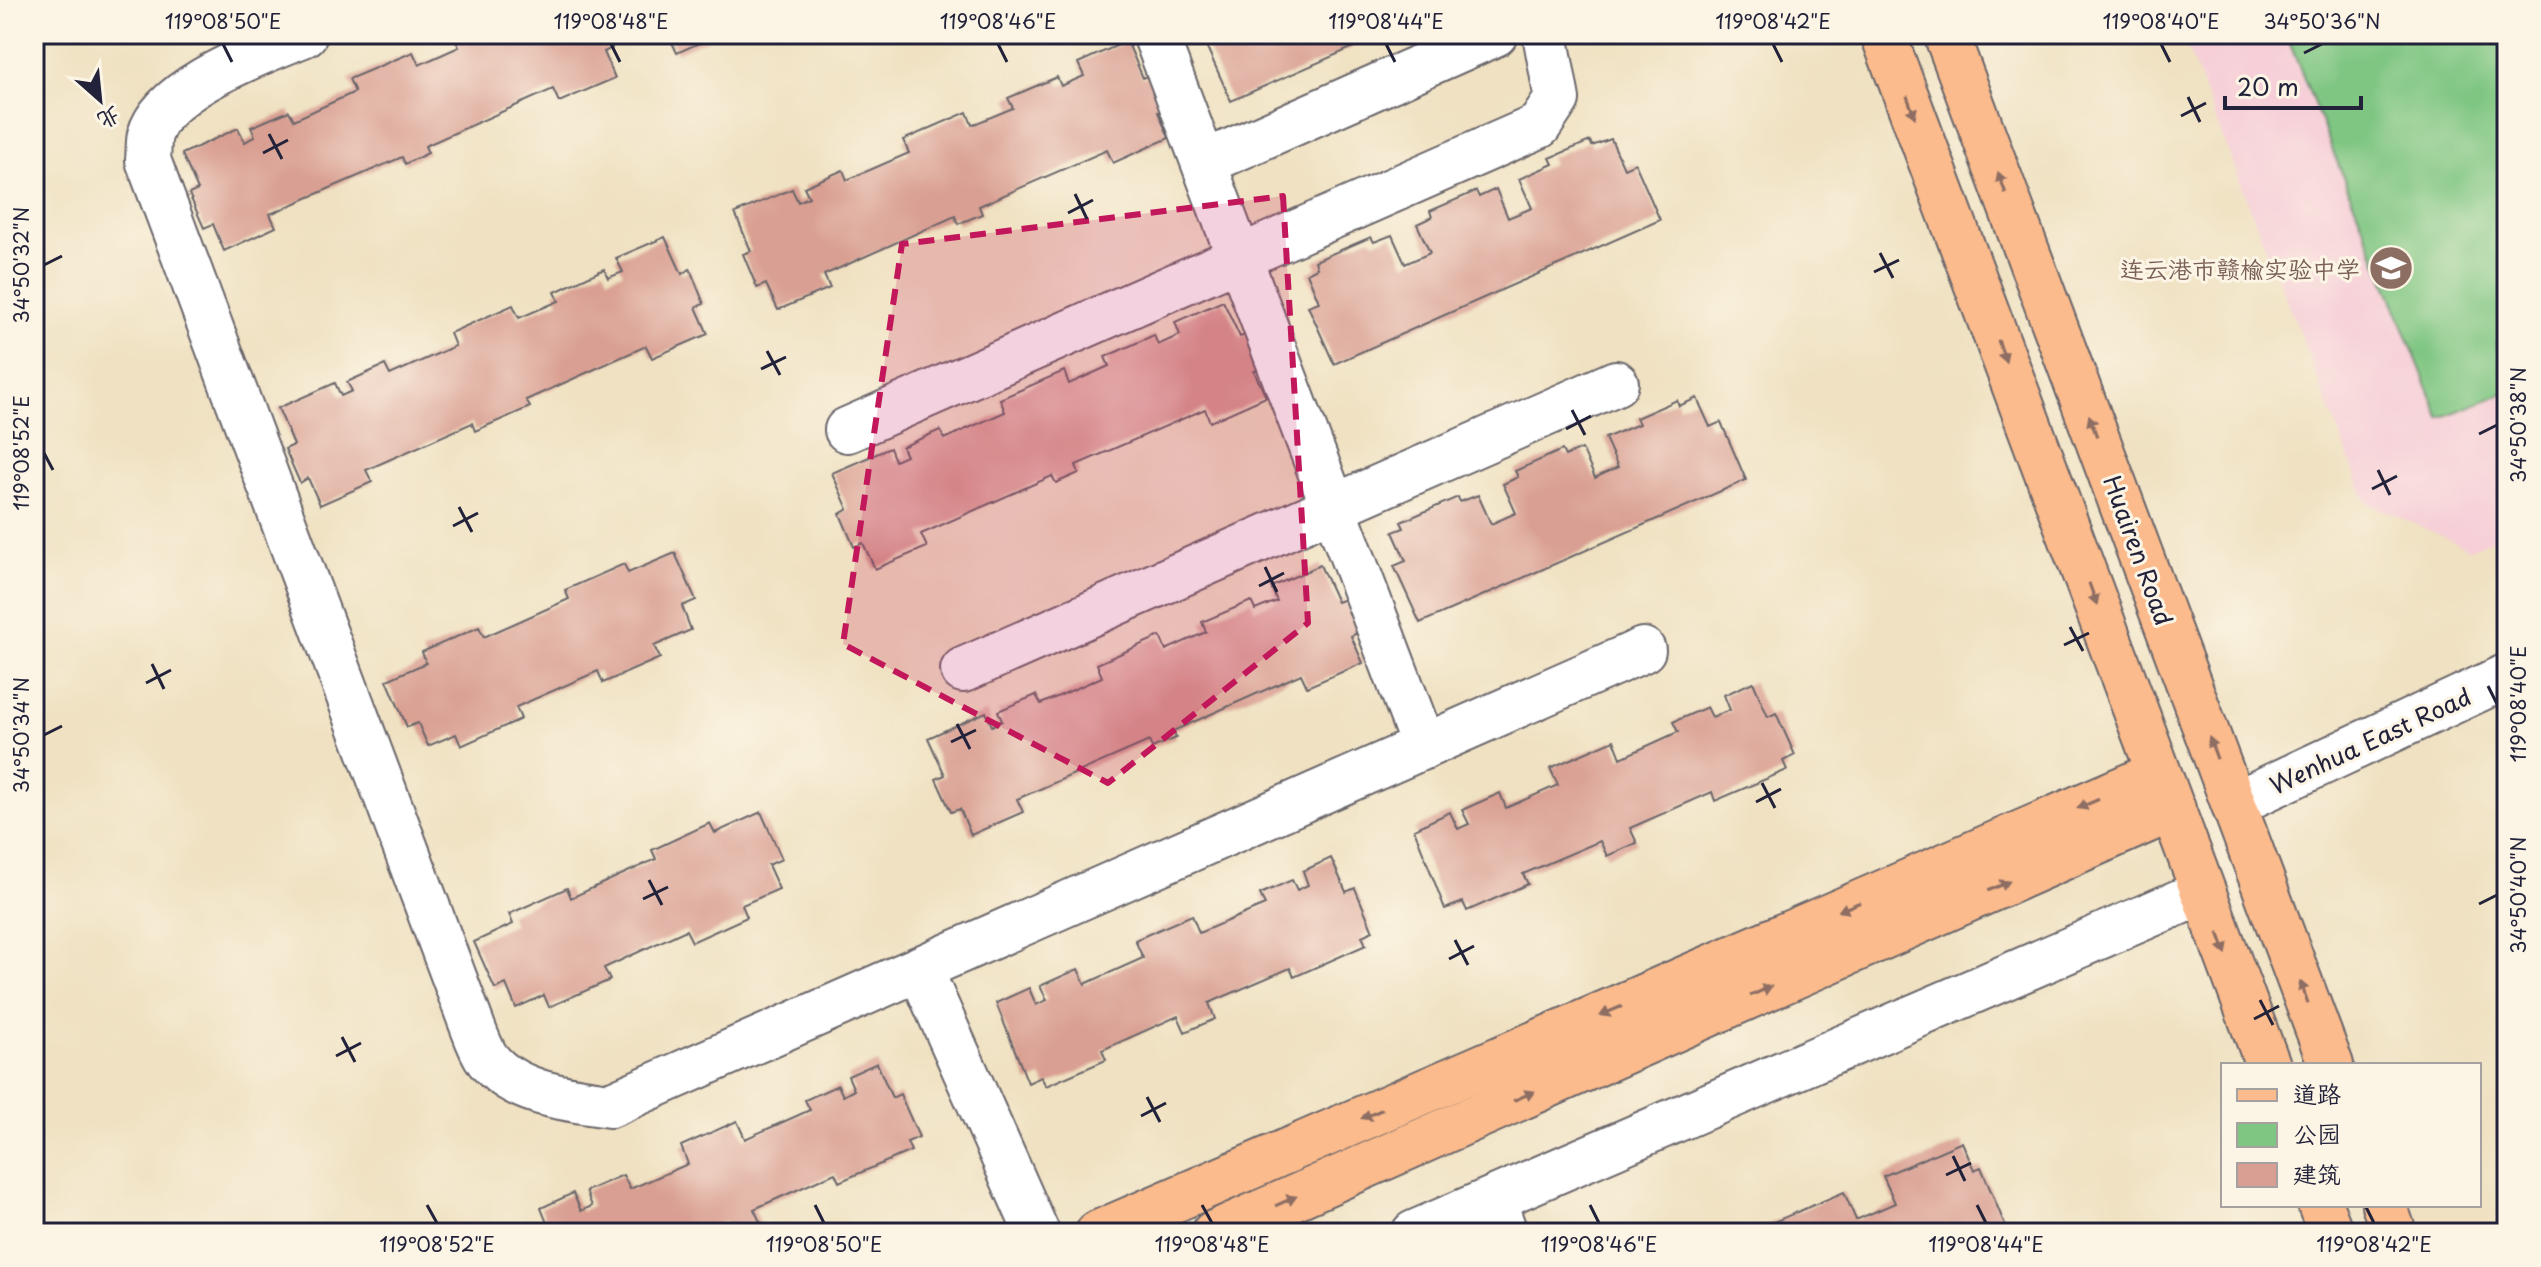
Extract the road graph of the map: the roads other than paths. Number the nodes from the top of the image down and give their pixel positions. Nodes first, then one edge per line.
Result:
1 (305, 34) edge
2 (1155, 34) edge
3 (1495, 34) edge
4 (1545, 34) edge
5 (1883, 34) edge
6 (1946, 34) edge
7 (1204, 163) junction
8 (1240, 258) junction
9 (1616, 383) dead end
10 (847, 430) dead end
11 (1334, 507) junction
12 (1643, 650) dead end
13 (963, 670) dead end
14 (2507, 676) edge
15 (1424, 747) junction
16 (2166, 791) junction
17 (2234, 804) junction
18 (2203, 892) junction
19 (920, 969) junction
20 (2267, 1063) edge
21 (2330, 1063) edge
22 (2321, 1207) edge
23 (2385, 1207) edge
24 (1499, 1216) edge
25 (1037, 1233) edge
26 (1098, 1233) edge
27 (1214, 1233) edge
28 (1414, 1233) edge
29 (2331, 1233) edge
30 (2394, 1233) edge

1 - 19 street
2 - 7 street
3 - 7 street
4 - 8 street
5 -> 16 main road
17 -> 6 main road, Huairen Road
7 - 8 street
8 - 10 street
8 - 11 street
9 - 11 street
11 - 13 street
11 - 15 street
12 - 15 street
14 - 17 street, Wenhua East Road
15 - 19 street
16 - 18 main road
16 -> 26 main road
27 -> 16 main road
21 -> 17 main road, Huairen Road
18 -> 20 main road
18 - 24 street
19 - 25 street
22 - 29 main road
23 - 30 main road
24 - 28 street

